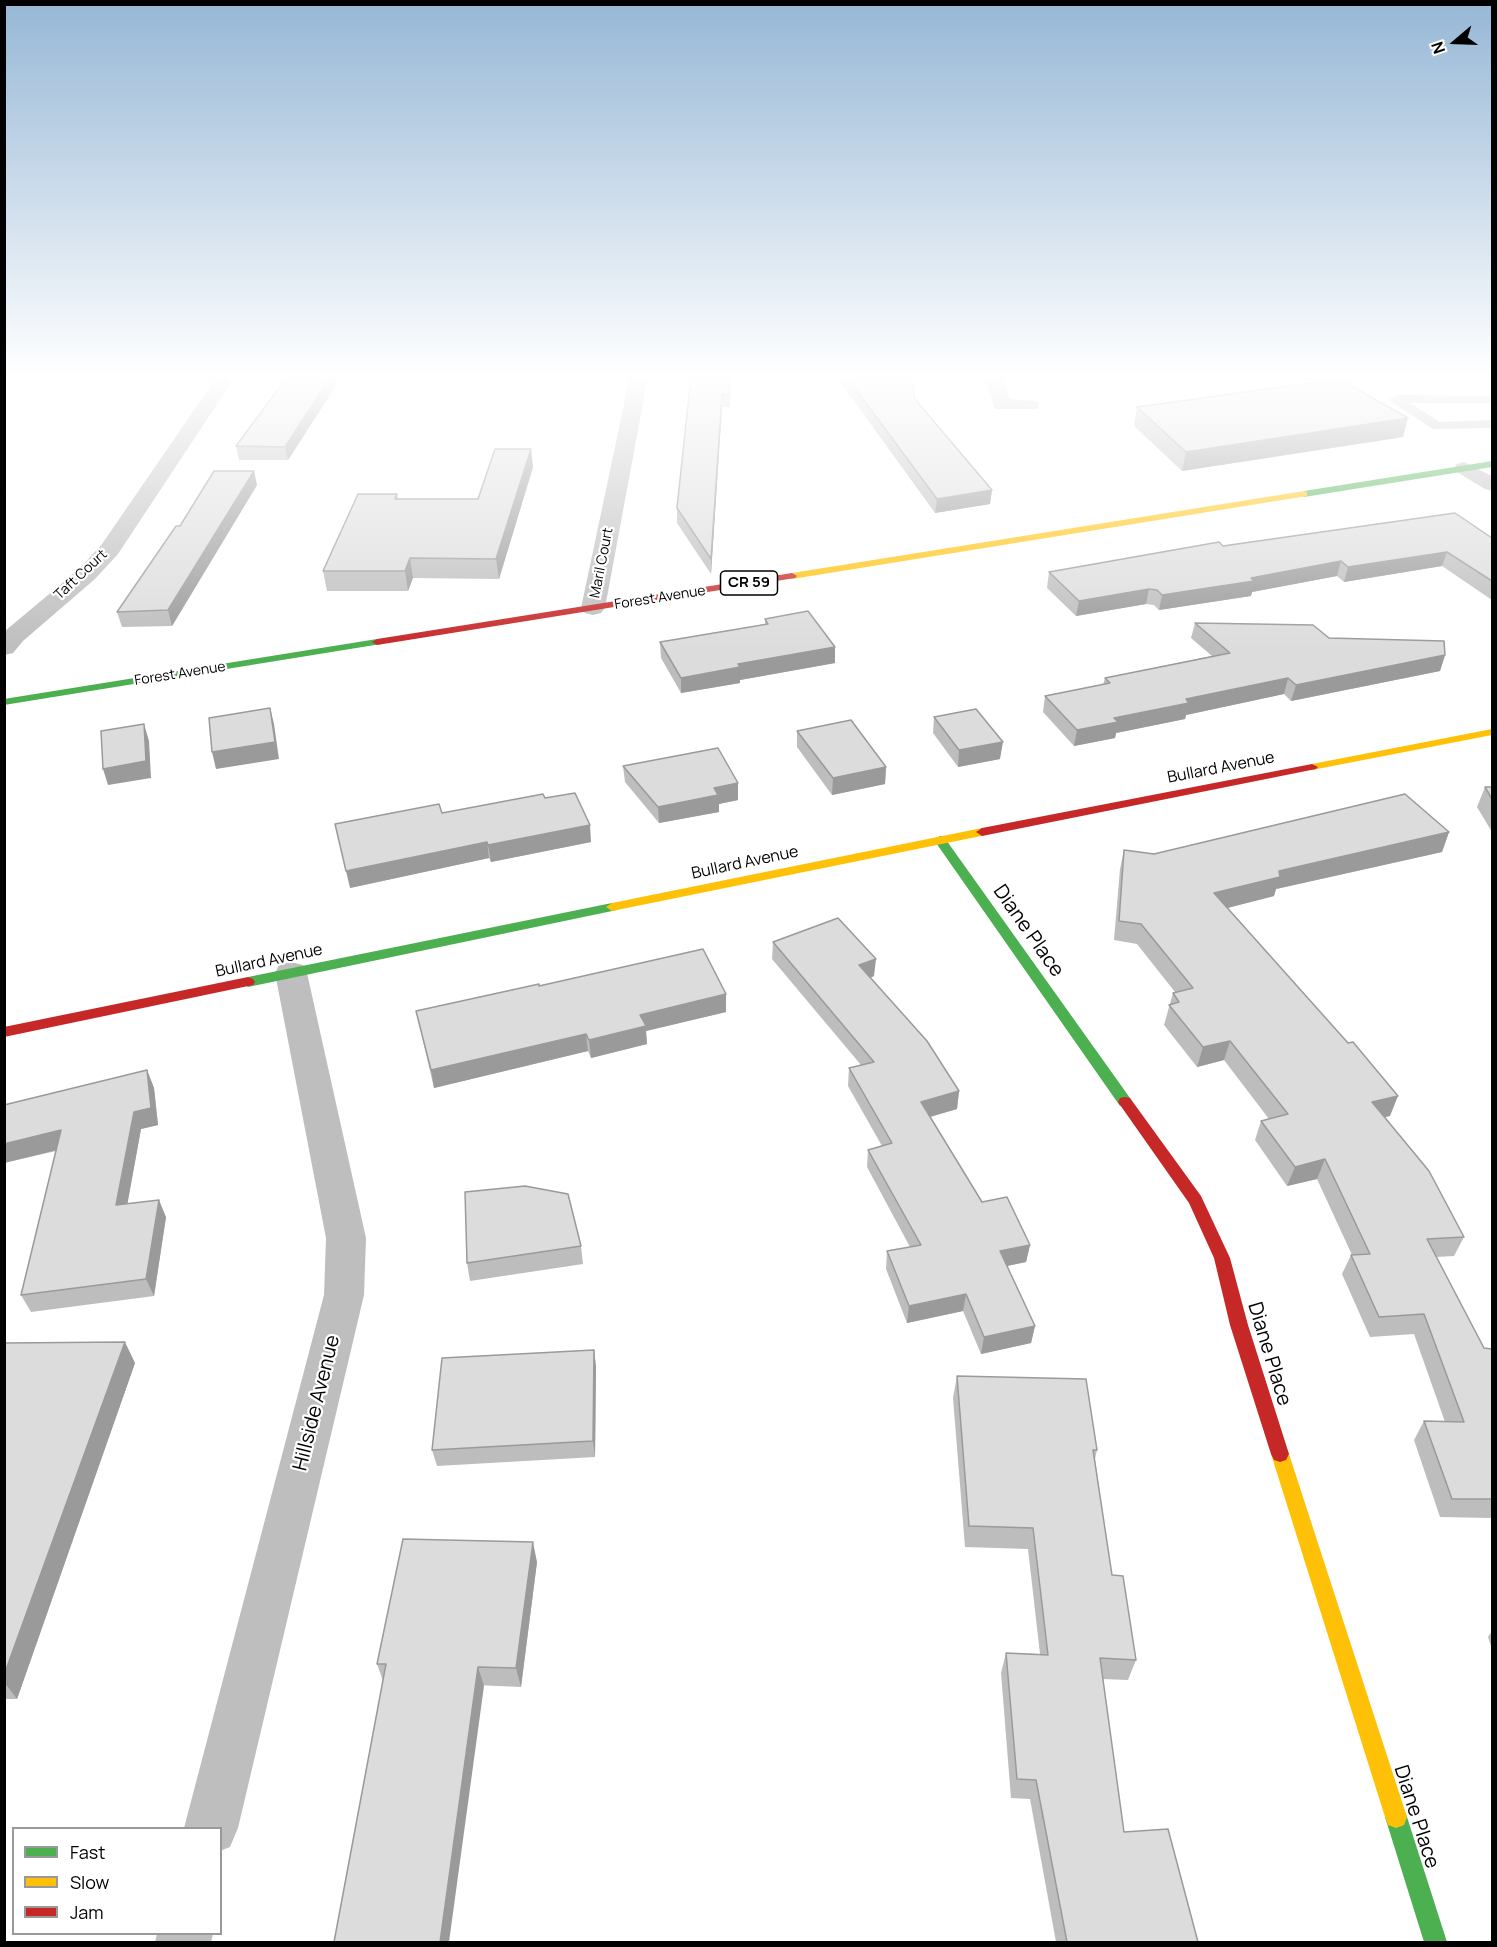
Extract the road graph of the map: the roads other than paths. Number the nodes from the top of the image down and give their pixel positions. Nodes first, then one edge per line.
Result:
1 (165, 467) edge
2 (621, 467) edge
3 (1472, 467) edge
4 (1464, 468) junction
5 (1492, 485) edge
6 (593, 608) junction
7 (4, 648) edge
8 (4, 702) edge
9 (1492, 732) edge
10 (940, 840) junction
11 (291, 973) junction
12 (4, 1032) edge
13 (212, 1827) edge
14 (1436, 1942) edge

1 - 7 street, Taft Court
2 - 6 street, Maril Court
3 - 4 street, Forest Avenue / CR 59
4 - 5 street
4 - 6 street, Forest Avenue / CR 59
6 - 8 street, Forest Avenue / CR 59
9 - 10 street, Bullard Avenue
10 - 11 street, Bullard Avenue
10 - 14 street, Diane Place
11 - 12 street, Bullard Avenue
11 - 13 street, Hillside Avenue

